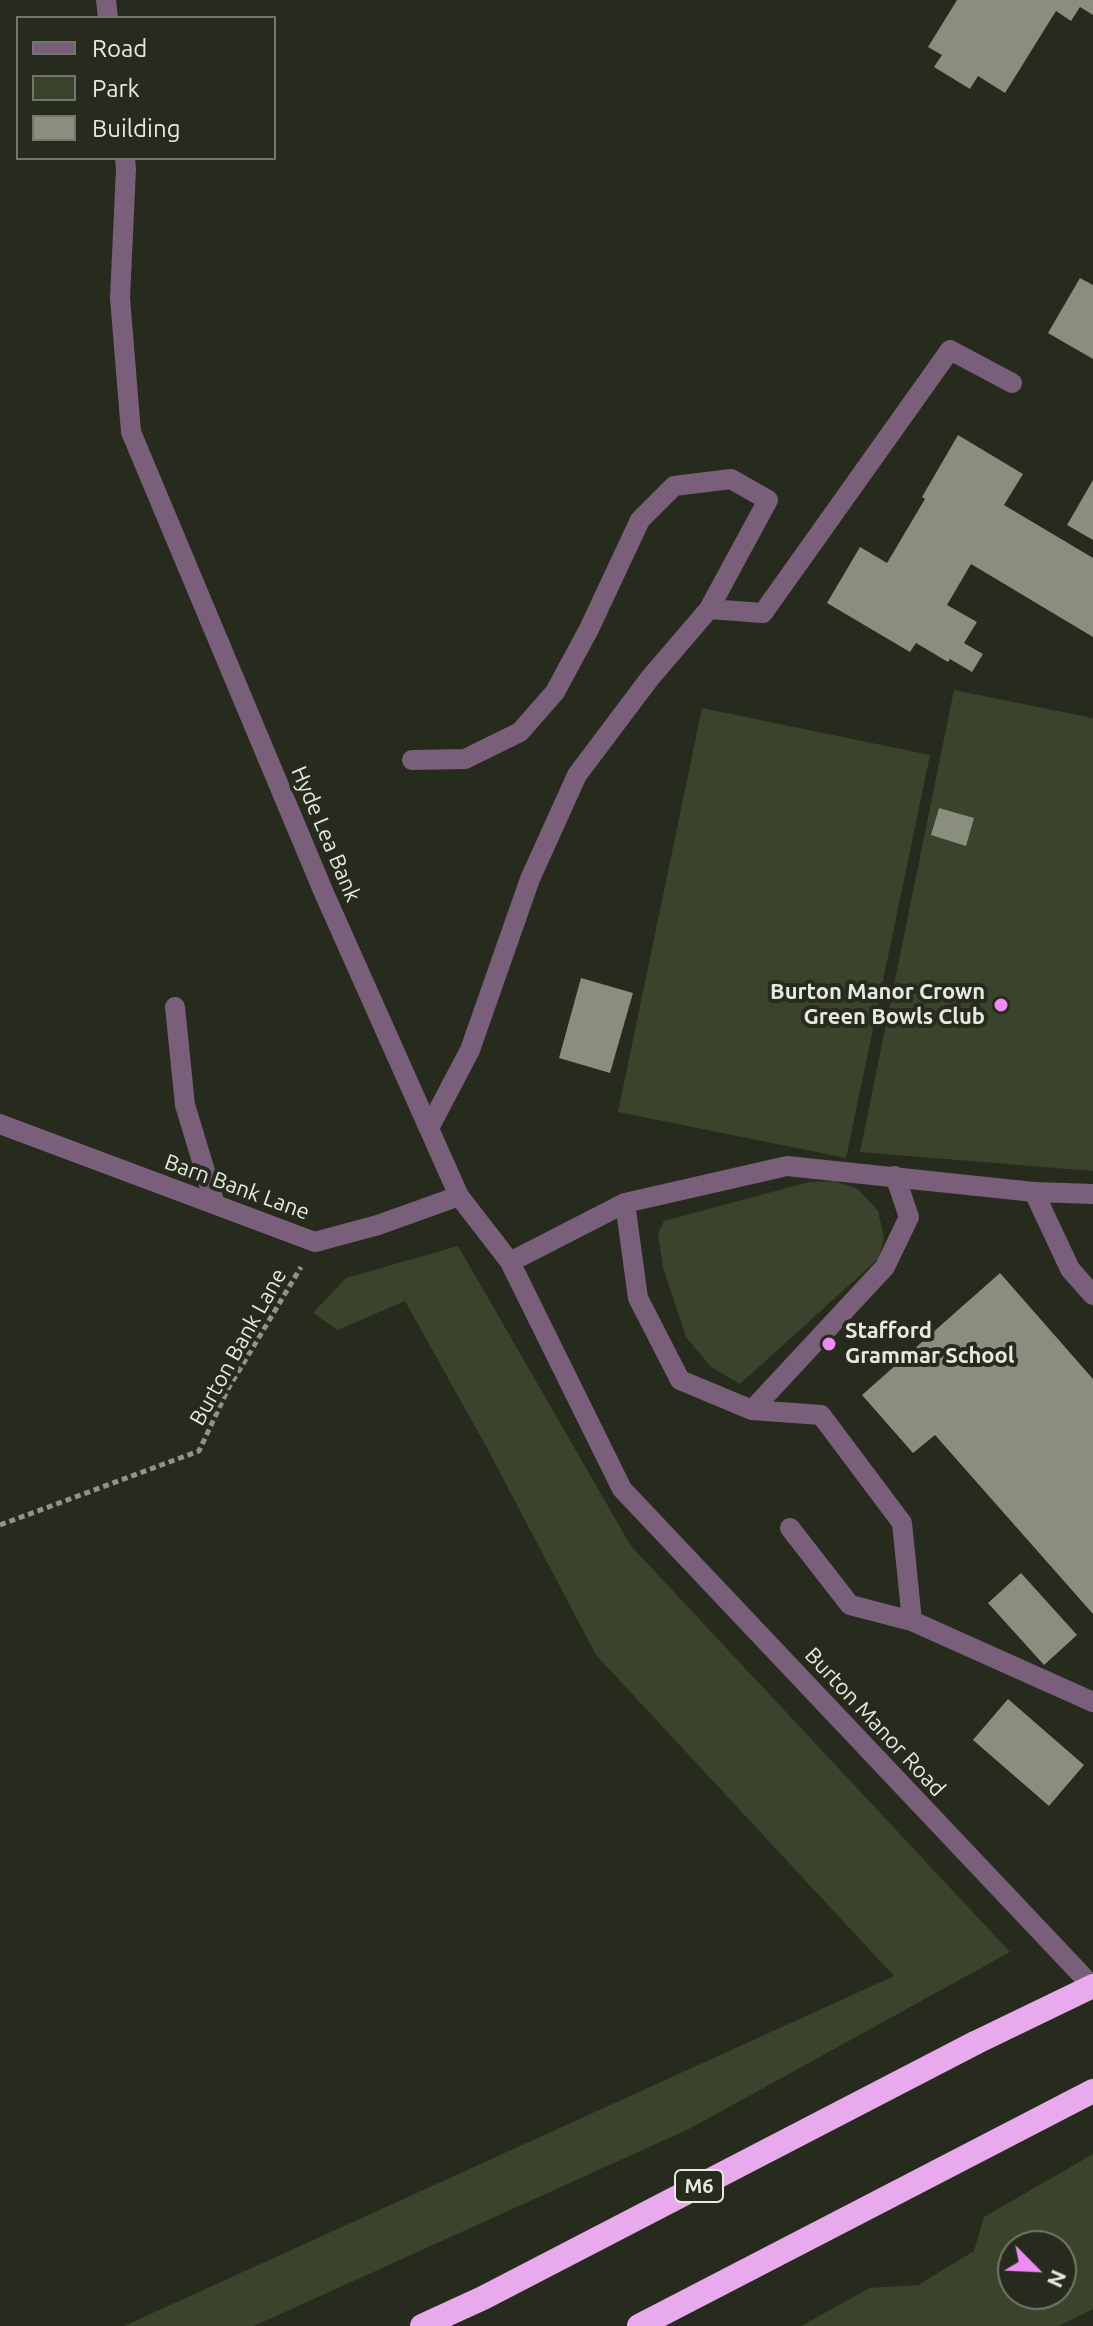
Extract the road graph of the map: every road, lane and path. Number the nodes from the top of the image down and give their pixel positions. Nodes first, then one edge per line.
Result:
1 (125, 160) edge
2 (1012, 383) dead end
3 (709, 609) junction
4 (412, 760) dead end
5 (175, 1007) dead end
6 (0, 1124) edge
7 (429, 1128) junction
8 (895, 1176) junction
9 (1034, 1192) junction
10 (1093, 1194) edge
11 (459, 1196) junction
12 (625, 1203) junction
13 (215, 1204) junction
14 (315, 1242) junction
15 (510, 1262) junction
16 (1093, 1295) edge
17 (752, 1410) junction
18 (622, 1489) joint
19 (0, 1525) edge
20 (790, 1528) dead end
21 (912, 1621) junction
22 (1093, 1702) edge
23 (1093, 1987) edge
24 (1093, 2091) edge
25 (422, 2326) edge
26 (639, 2326) edge

1 - 7 street, Hyde Lea Bank
2 - 3 street
3 - 4 street
3 - 7 street
5 - 13 street
6 - 13 street, Barn Bank Lane
7 - 11 street, Hyde Lea Bank
8 - 9 street
8 - 12 street
8 - 17 street
9 - 10 street
9 - 16 street
11 - 14 street, Barn Bank Lane
11 - 15 street, Hyde Lea Bank
12 - 15 street
12 - 17 street
13 - 14 street, Barn Bank Lane
14 - 19 path, Burton Bank Lane
15 - 18 street, Hyde Lea Bank
17 - 21 street
18 - 23 street, Burton Manor Road
20 - 21 street
21 - 22 street
23 - 25 highway, M6, bridge
24 - 26 highway

